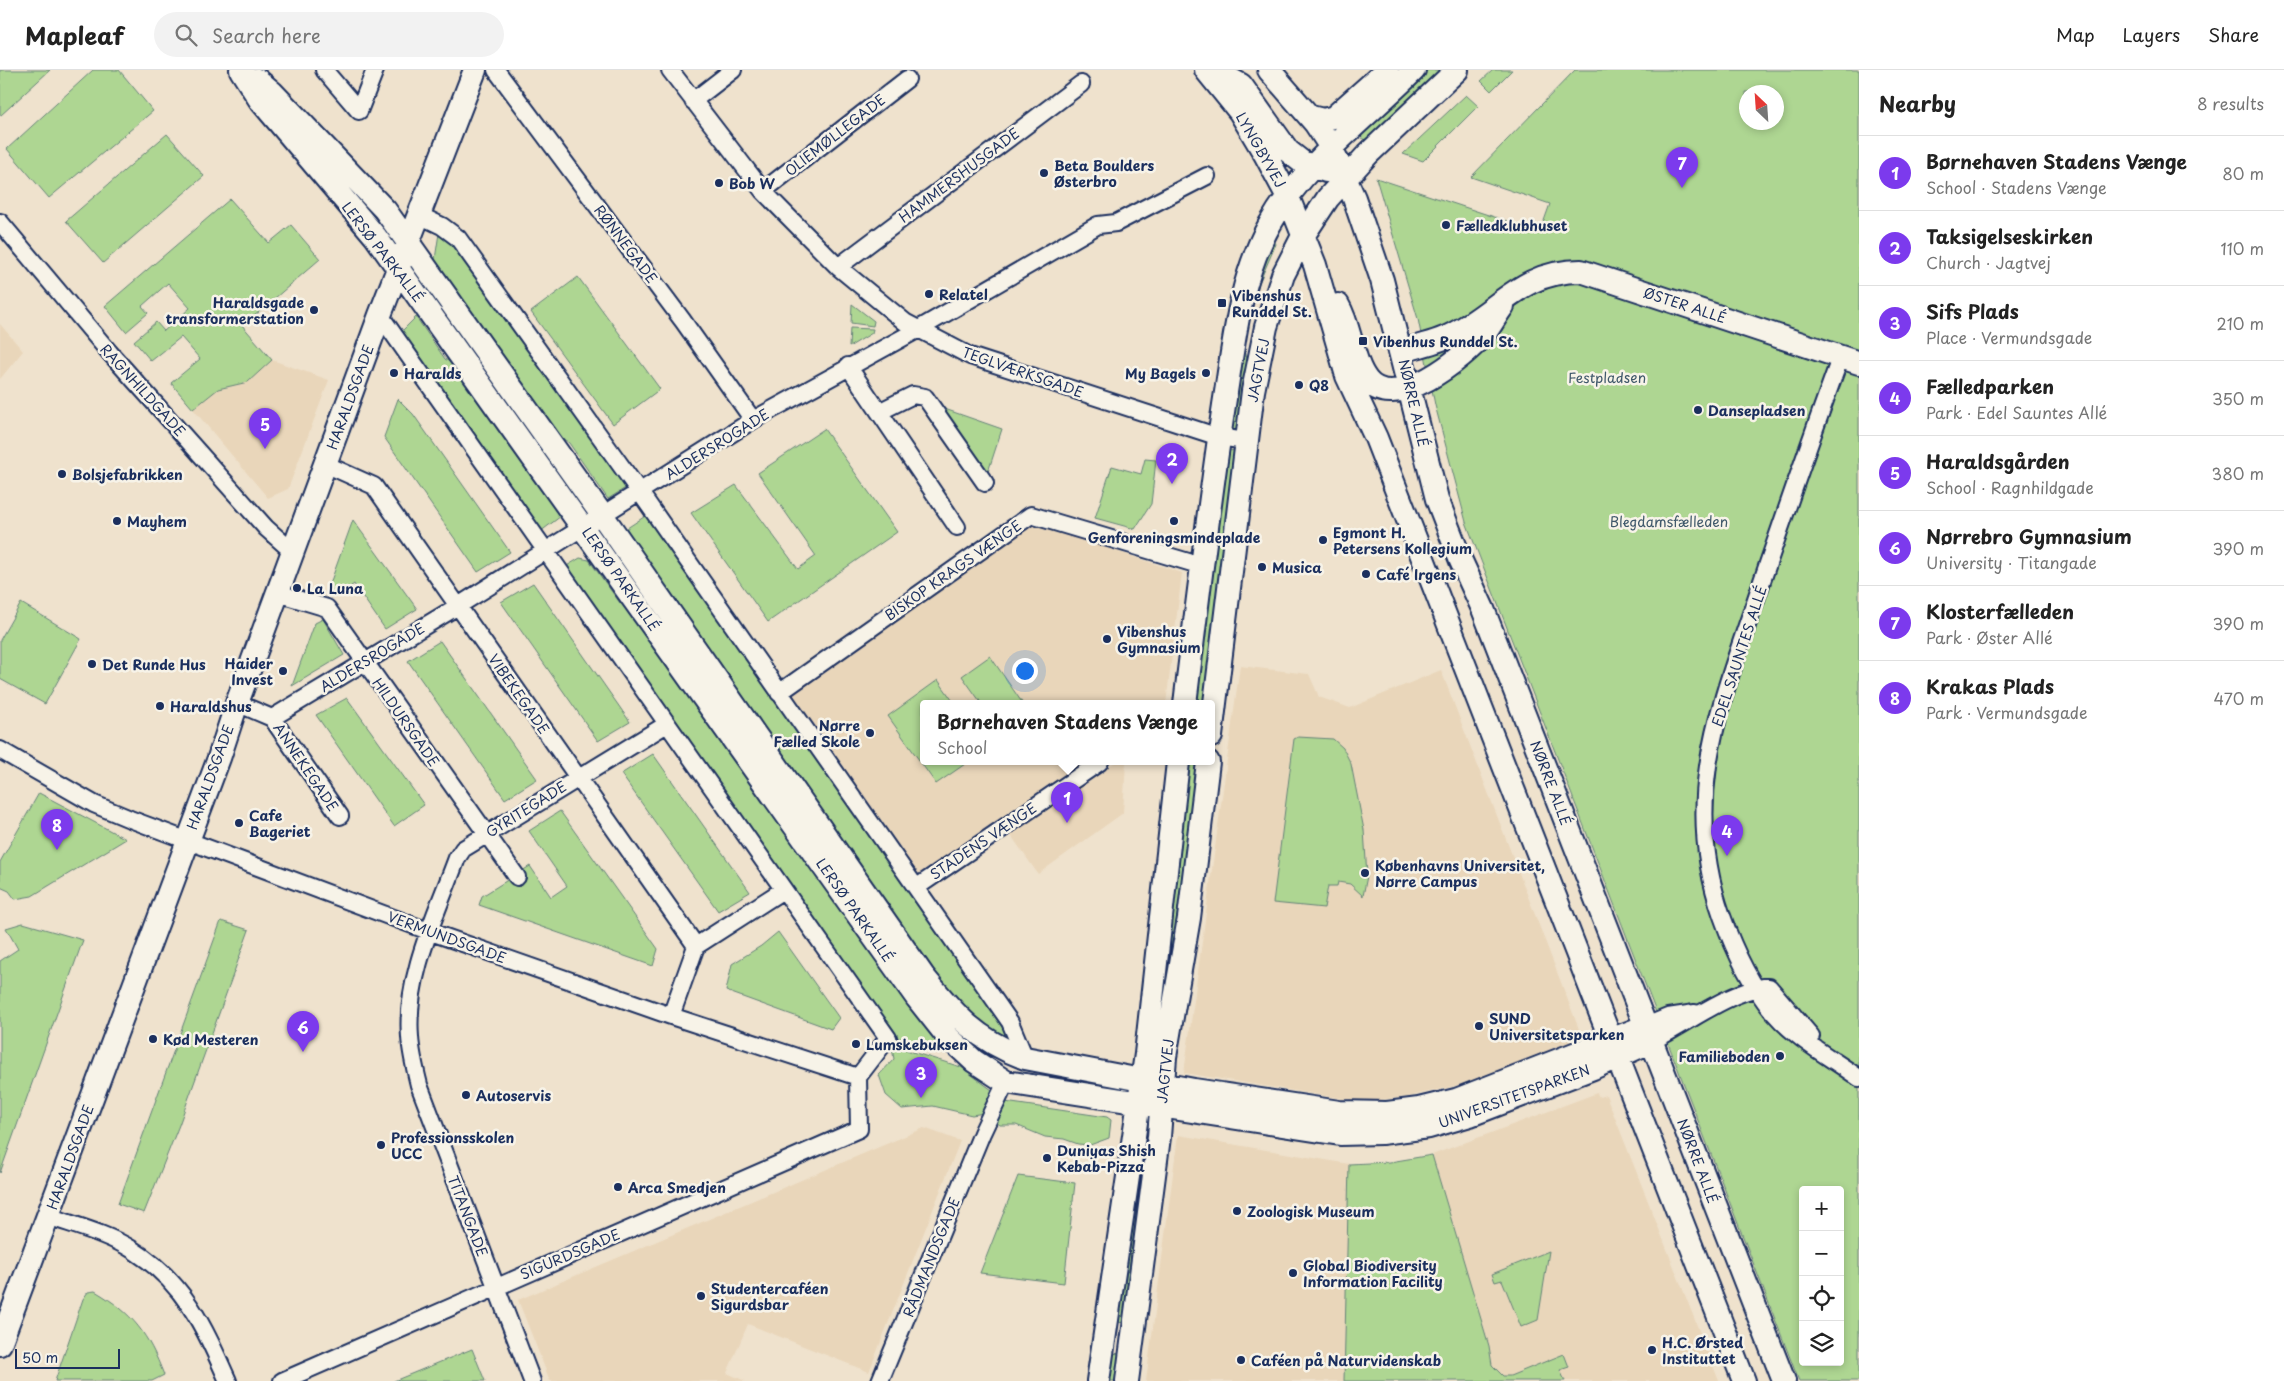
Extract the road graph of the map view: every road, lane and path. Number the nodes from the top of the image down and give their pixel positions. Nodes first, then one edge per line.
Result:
1 (241, 70) edge
2 (246, 70) edge
3 (324, 70) edge
4 (375, 70) edge
5 (474, 70) edge
6 (496, 70) edge
7 (670, 70) edge
8 (733, 70) edge
9 (1206, 70) edge
10 (1213, 70) edge
11 (1269, 70) edge
12 (1387, 70) edge
13 (1414, 70) edge
14 (1457, 70) edge
15 (907, 79) dead end
16 (1081, 84) dead end
17 (693, 101) junction
18 (1311, 118) junction
19 (1332, 149) junction
20 (1314, 167) junction
21 (1207, 176) dead end
22 (1346, 177) junction
23 (763, 191) junction
24 (1288, 198) junction
25 (419, 215) junction
26 (0, 222) edge
27 (1303, 236) junction
28 (408, 242) junction
29 (1315, 265) junction
30 (838, 267) junction
31 (398, 268) junction
32 (1511, 292) junction
33 (380, 315) junction
34 (917, 330) junction
35 (1850, 359) edge
36 (848, 366) junction
37 (1406, 368) junction
38 (1374, 386) junction
39 (1362, 407) junction
40 (880, 412) junction
41 (753, 420) junction
42 (1219, 437) junction
43 (1246, 442) junction
44 (325, 464) junction
45 (985, 483) dead end
46 (639, 491) junction
47 (602, 515) junction
48 (584, 527) junction
49 (957, 527) dead end
50 (546, 551) junction
51 (293, 552) junction
52 (1202, 566) junction
53 (277, 593) junction
54 (458, 606) junction
55 (364, 662) junction
56 (779, 693) junction
57 (1185, 700) edge
58 (1215, 702) edge
59 (237, 703) junction
60 (272, 718) junction
61 (667, 724) junction
62 (0, 750) edge
63 (1096, 765) edge
64 (1178, 765) edge
65 (1208, 765) edge
66 (577, 778) junction
67 (340, 816) dead end
68 (486, 834) junction
69 (187, 840) junction
70 (517, 877) dead end
71 (917, 887) junction
72 (783, 890) junction
73 (431, 932) junction
74 (696, 946) junction
75 (1756, 988) junction
76 (671, 1016) junction
77 (1649, 1033) junction
78 (1614, 1048) junction
79 (1024, 1058) junction
80 (858, 1077) junction
81 (1859, 1078) edge
82 (1006, 1082) junction
83 (1152, 1082) junction
84 (1138, 1103) junction
85 (1161, 1107) junction
86 (48, 1216) junction
87 (496, 1286) junction
88 (0, 1344) edge
89 (228, 1381) edge
90 (282, 1381) edge
91 (532, 1381) edge
92 (880, 1381) edge
93 (1098, 1381) edge
94 (1127, 1381) edge
95 (1744, 1381) edge
96 (1784, 1381) edge

1 - 31 street, LERSØ PARKALLÉ
2 - 28 street, LERSØ PARKALLÉ
3 - 4 street
5 - 25 street, HARALDSGADE
6 - 41 street, RØNNEGADE
7 - 17 street, TEGLVÆRKSGADE
8 - 17 street
9 - 24 street, LYNGBYVEJ
10 - 20 street
11 - 18 street
12 - 18 street
13 - 19 street, JAGTVEJ
14 - 22 street, JAGTVEJ
15 - 23 street, OLIEMØLLEGADE
16 - 30 street, HAMMERSHUSGADE
17 - 23 street, TEGLVÆRKSGADE
18 - 19 street
19 - 20 street, JAGTVEJ
19 - 22 street
20 - 22 street
20 - 24 street, JAGTVEJ
21 - 34 street, ALDERSROGADE
22 - 27 street, JAGTVEJ
22 - 37 street, NØRRE ALLÉ
23 - 30 street, TEGLVÆRKSGADE
24 - 27 street, LYNGBYVEJ
24 - 42 street, JAGTVEJ
25 - 28 street, HARALDSGADE
25 - 46 street
26 - 51 street, RAGNHILDGADE
27 - 29 street
27 - 43 street, JAGTVEJ
28 - 31 street, HARALDSGADE
28 - 47 street, LERSØ PARKALLÉ
29 - 38 street
29 - 39 street
30 - 34 street, TEGLVÆRKSGADE
31 - 33 street, HARALDSGADE
31 - 48 street, LERSØ PARKALLÉ
32 - 35 street, ØSTER ALLÉ
32 - 37 street, ØSTER ALLÉ
32 - 37 street
33 - 44 street, HARALDSGADE
33 - 50 street
34 - 36 street, ALDERSROGADE
34 - 42 street, TEGLVÆRKSGADE
35 - 75 street, EDEL SAUNTES ALLÉ
36 - 40 street
36 - 41 street, ALDERSROGADE
37 - 38 street
37 - 77 street, NØRRE ALLÉ
38 - 39 street
39 - 78 street
40 - 45 street
40 - 49 street
41 - 46 street, ALDERSROGADE
42 - 43 street, TEGLVÆRKSGADE
42 - 52 street, JAGTVEJ
43 - 58 street, JAGTVEJ
44 - 51 street, HARALDSGADE
44 - 54 street, VIBEKEGADE
46 - 47 street, ALDERSROGADE
46 - 56 street
47 - 48 street, ALDERSROGADE
47 - 79 street, LERSØ PARKALLÉ
48 - 50 street, ALDERSROGADE
48 - 82 street, LERSØ PARKALLÉ
50 - 54 street, ALDERSROGADE
50 - 61 street
51 - 53 street, HARALDSGADE
52 - 56 street, BISKOP KRAGS VÆNGE
52 - 57 street, JAGTVEJ
53 - 55 street, HILDURSGADE
53 - 59 street, HARALDSGADE
54 - 55 street, ALDERSROGADE
54 - 66 street, VIBEKEGADE
55 - 60 street, ALDERSROGADE
55 - 68 street, HILDURSGADE
56 - 71 street
59 - 60 street
59 - 69 street, HARALDSGADE
60 - 67 street, ANNEKEGADE
61 - 66 street, GYRITEGADE
61 - 72 street
62 - 69 street, VERMUNDSGADE
63 - 71 street, STADENS VÆNGE
64 - 83 street, JAGTVEJ
65 - 83 street, JAGTVEJ
66 - 68 street, GYRITEGADE
66 - 74 street, VIBEKEGADE
68 - 70 street, HILDURSGADE
68 - 73 street, GYRITEGADE
69 - 73 street, VERMUNDSGADE
69 - 86 street, HARALDSGADE
71 - 79 street
72 - 74 street
72 - 80 street
73 - 76 street, VERMUNDSGADE
73 - 87 street, TITANGADE
74 - 76 street
75 - 77 street, UNIVERSITETSPARKEN
75 - 81 street, EDEL SAUNTES ALLÉ
76 - 80 street, VERMUNDSGADE
77 - 78 street, UNIVERSITETSPARKEN
77 - 96 street, NØRRE ALLÉ
78 - 83 street, UNIVERSITETSPARKEN
78 - 85 street, UNIVERSITETSPARKEN
78 - 95 street
79 - 83 street, LERSØ PARKALLÉ
80 - 87 street, SIGURDSGADE
82 - 84 street, LERSØ PARKALLÉ
82 - 92 street, RÅDMANDSGADE
83 - 84 street, JAGTVEJ
83 - 85 street, JAGTVEJ
84 - 85 street, UNIVERSITETSPARKEN
84 - 93 street, JAGTVEJ
85 - 94 street, JAGTVEJ
86 - 88 street, HARALDSGADE
86 - 89 street
87 - 90 street, SIGURDSGADE
87 - 91 street, TITANGADE

